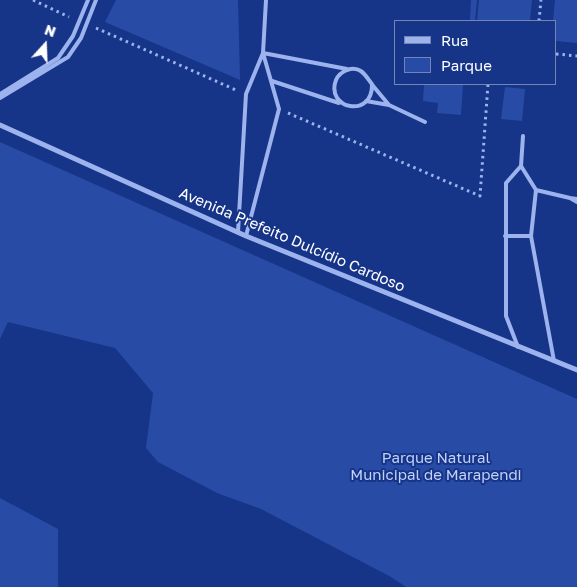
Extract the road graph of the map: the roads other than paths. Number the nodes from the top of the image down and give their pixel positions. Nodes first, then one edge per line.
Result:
1 (88, 0) edge
2 (96, 0) edge
3 (266, 0) edge
4 (263, 53) junction
5 (348, 70) junction
6 (272, 81) junction
7 (372, 84) junction
8 (0, 94) edge
9 (0, 98) edge
10 (366, 101) junction
11 (343, 104) junction
12 (389, 105) junction
13 (425, 122) dead end
14 (0, 125) edge
15 (523, 136) dead end
16 (521, 166) junction
17 (536, 190) junction
18 (577, 200) edge
19 (238, 232) junction
20 (246, 236) junction
21 (505, 236) junction
22 (531, 236) junction
23 (519, 348) junction
24 (554, 361) junction
25 (577, 364) edge
26 (568, 366) junction
27 (577, 370) edge

1 - 8 lane
2 - 9 lane
3 - 4 lane
4 - 5 lane
4 - 6 lane
4 - 19 lane
5 - 7 lane
5 - 11 lane
6 - 11 lane
6 - 20 lane
7 - 10 lane
7 - 12 lane
10 - 11 lane
10 - 12 lane
12 - 13 lane
14 - 19 street, Avenida Prefeito Dulcídio Cardoso
15 - 16 lane
16 - 17 lane
16 - 21 lane
17 - 18 lane
17 - 22 lane
19 - 20 street, Avenida Prefeito Dulcídio Cardoso
20 - 23 street, Avenida Prefeito Dulcídio Cardoso
21 - 22 lane
21 - 23 lane
22 - 24 lane
23 - 24 street, Avenida Prefeito Dulcídio Cardoso
24 - 26 street, Avenida Prefeito Dulcídio Cardoso
25 - 26 street
26 - 27 street, Avenida Prefeito Dulcídio Cardoso

